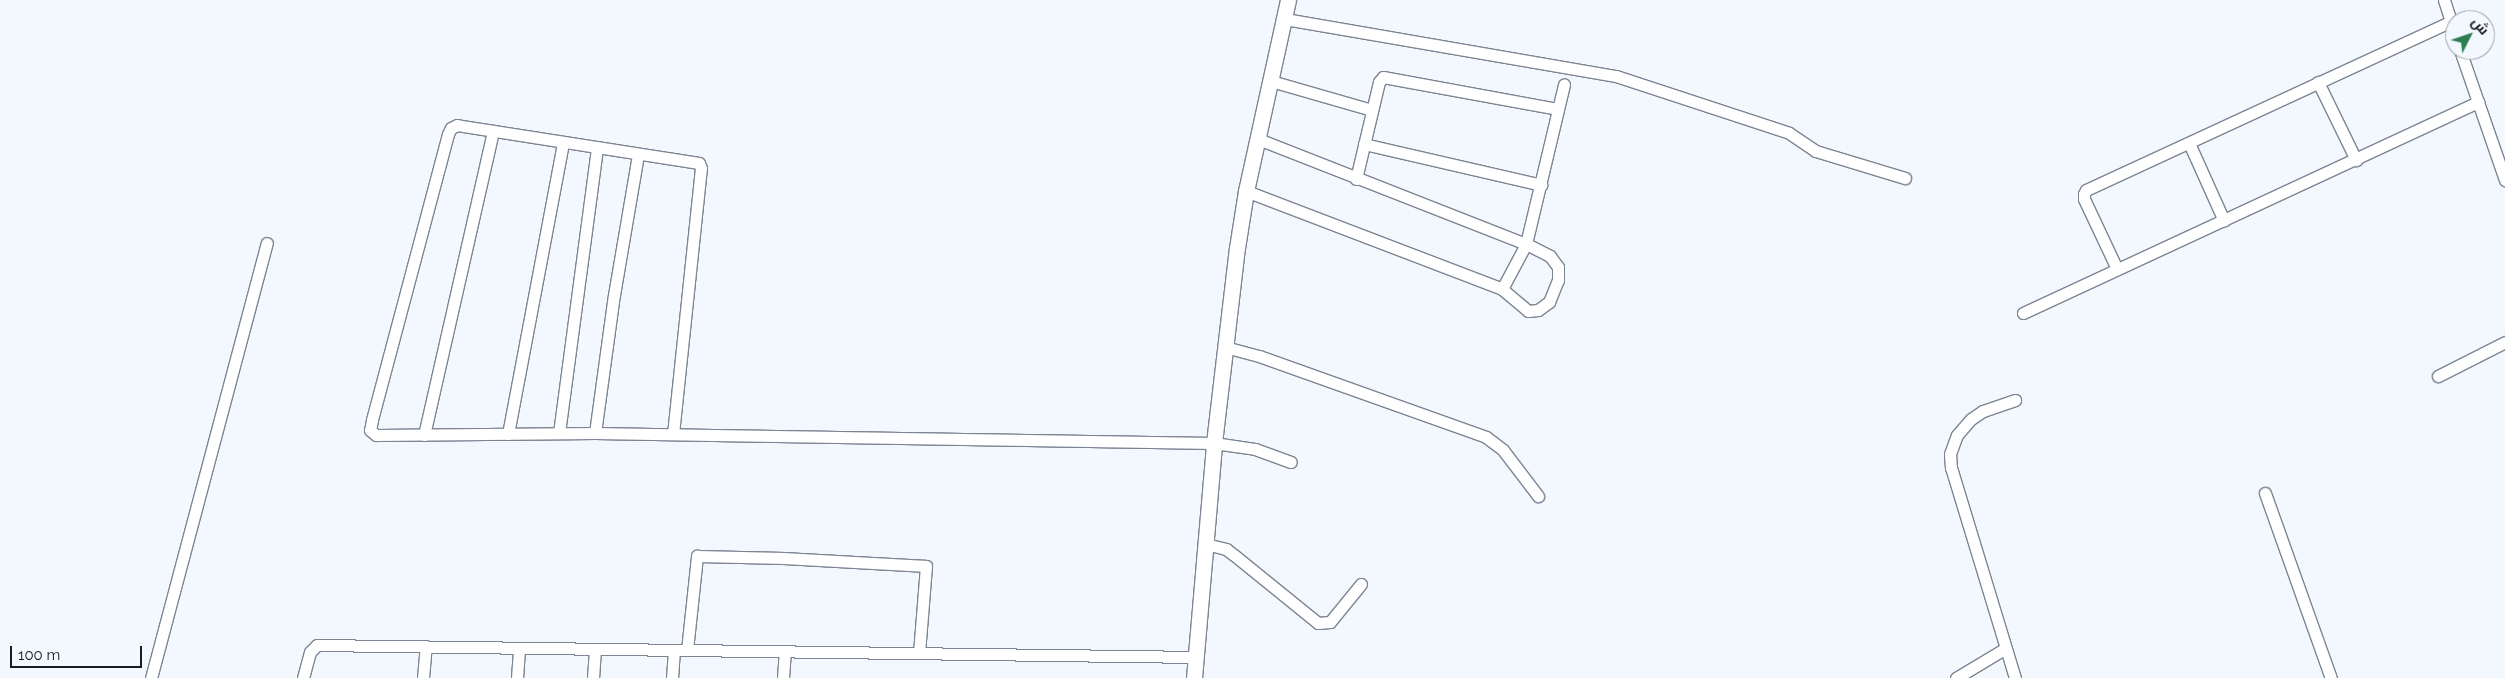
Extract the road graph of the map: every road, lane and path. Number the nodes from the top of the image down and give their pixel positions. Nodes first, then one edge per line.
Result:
1 (1288, 0) edge
2 (1285, 19) junction
3 (2445, 24) edge
4 (2463, 60) edge
5 (1271, 81) junction
6 (2318, 82) junction
7 (1564, 84) dead end
8 (2478, 102) junction
9 (1557, 109) junction
10 (1372, 110) junction
11 (493, 131) junction
12 (1258, 140) junction
13 (563, 143) junction
14 (2189, 143) junction
15 (1364, 144) junction
16 (597, 148) junction
17 (638, 155) junction
18 (2356, 160) junction
19 (1905, 178) dead end
20 (1356, 179) junction
21 (2505, 180) edge
22 (1541, 184) junction
23 (1246, 191) junction
24 (2224, 221) junction
25 (267, 243) dead end
26 (1526, 244) junction
27 (2117, 269) junction
28 (1502, 289) junction
29 (2023, 313) dead end
30 (2505, 342) edge
31 (1225, 347) junction
32 (2438, 376) dead end
33 (2015, 400) dead end
34 (595, 433) junction
35 (508, 434) junction
36 (559, 434) junction
37 (673, 434) junction
38 (424, 435) junction
39 (1214, 443) junction
40 (1291, 462) dead end
41 (2265, 493) dead end
42 (1538, 496) dead end
43 (1206, 544) junction
44 (1361, 584) dead end
45 (426, 646) junction
46 (519, 648) junction
47 (595, 648) junction
48 (2006, 648) junction
49 (674, 650) junction
50 (687, 650) junction
51 (785, 651) junction
52 (919, 653) junction
53 (1196, 657) junction
54 (151, 678) edge
55 (303, 678) edge
56 (424, 678) edge
57 (517, 678) edge
58 (593, 678) edge
59 (672, 678) edge
60 (783, 678) edge
61 (1194, 678) edge
62 (1956, 678) edge
63 (2014, 678) edge
64 (2331, 678) edge

1 - 2 main road
2 - 5 main road
2 - 19 street
3 - 6 street
4 - 8 street
5 - 10 street
5 - 12 main road
6 - 14 street
6 - 18 street
7 - 9 street
8 - 18 street
8 - 21 street
9 - 10 street
9 - 22 street
10 - 15 street
11 - 13 street
11 - 38 street
11 - 38 street
12 - 20 street
12 - 23 main road
13 - 16 street
13 - 35 street
14 - 24 street
14 - 27 street
15 - 20 street
15 - 22 street
16 - 17 street
16 - 36 street
17 - 34 street
17 - 37 street
18 - 24 street
20 - 26 street
22 - 26 street
23 - 28 street
23 - 31 main road
24 - 27 street
25 - 54 street
26 - 28 street
26 - 28 street
27 - 29 street
30 - 32 street
31 - 39 main road
31 - 42 street
33 - 48 street
34 - 36 street
34 - 37 street
35 - 36 street
35 - 38 street
37 - 39 street
39 - 40 street
39 - 43 main road
41 - 64 street
43 - 44 street
43 - 53 main road
45 - 46 street
45 - 55 street
45 - 56 street
46 - 47 street
46 - 57 street
47 - 49 street
47 - 58 street
48 - 62 street
48 - 63 street
49 - 50 street
49 - 59 street
50 - 51 street
50 - 52 street
51 - 52 street
51 - 60 street
52 - 53 street
53 - 61 main road

